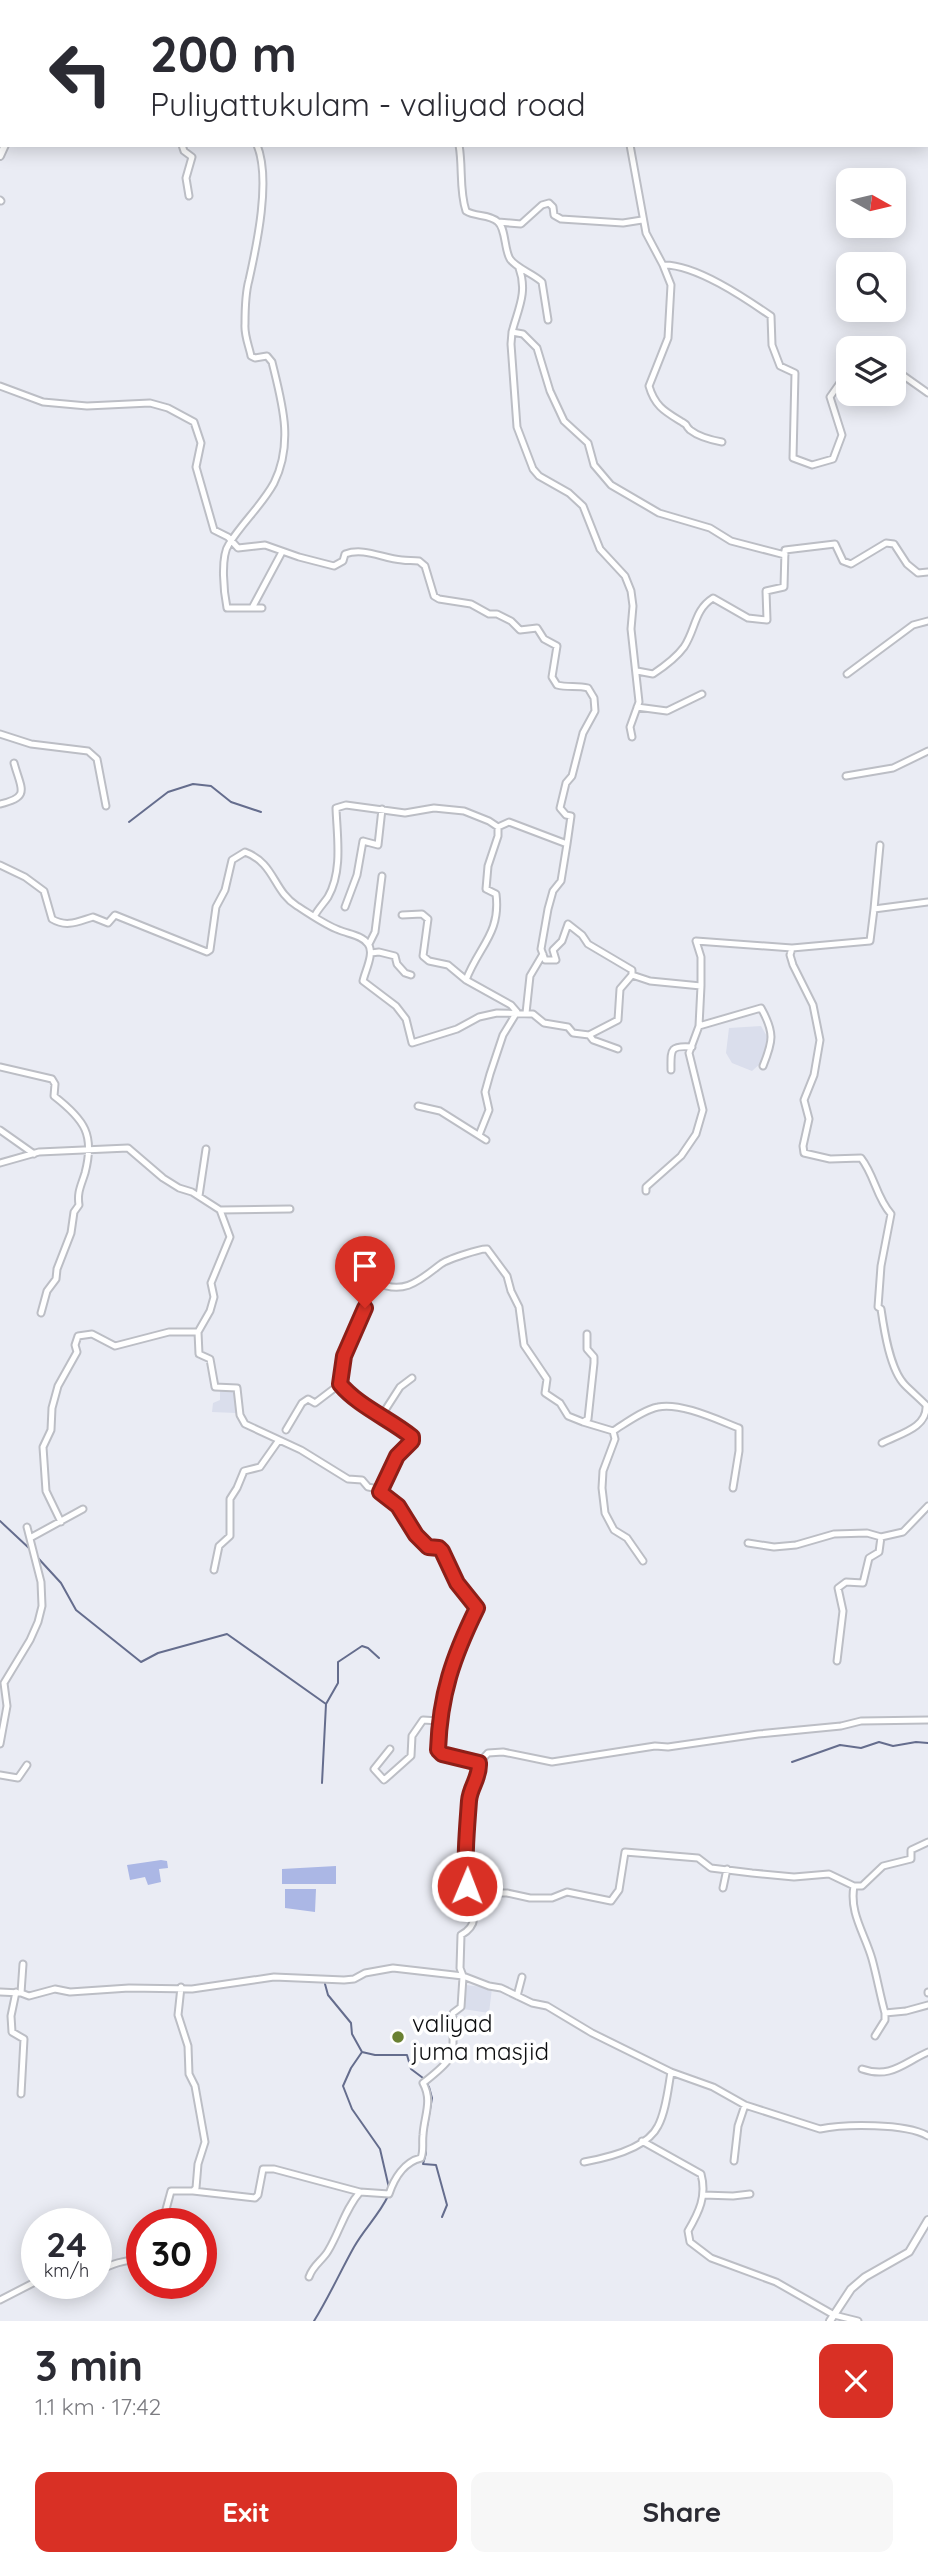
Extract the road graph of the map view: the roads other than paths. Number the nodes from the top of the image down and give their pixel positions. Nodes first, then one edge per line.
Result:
1 (183, 147) edge
2 (258, 147) edge
3 (459, 147) edge
4 (630, 147) edge
5 (189, 196) dead end
6 (642, 220) junction
7 (498, 222) junction
8 (663, 265) junction
9 (519, 268) junction
10 (548, 320) dead end
11 (512, 332) junction
12 (906, 377) edge
13 (0, 386) edge
14 (836, 388) edge
15 (928, 393) edge
16 (722, 442) dead end
17 (232, 541) junction
18 (282, 552) junction
19 (785, 555) junction
20 (928, 572) edge
21 (252, 608) junction
22 (262, 608) dead end
23 (928, 621) edge
24 (637, 671) junction
25 (847, 674) dead end
26 (702, 694) dead end
27 (637, 707) junction
28 (0, 734) edge
29 (632, 737) dead end
30 (928, 751) edge
31 (14, 763) dead end
32 (846, 776) dead end
33 (0, 804) edge
34 (106, 806) dead end
35 (382, 809) junction
36 (498, 827) junction
37 (567, 844) junction
38 (880, 845) dead end
39 (0, 865) edge
40 (382, 876) dead end
41 (928, 902) edge
42 (345, 907) dead end
43 (874, 909) junction
44 (314, 915) junction
45 (402, 915) dead end
46 (369, 944) junction
47 (792, 948) junction
48 (371, 953) junction
49 (543, 954) junction
50 (411, 975) dead end
51 (632, 975) junction
52 (466, 980) junction
53 (701, 986) junction
54 (517, 1012) junction
55 (526, 1013) junction
56 (699, 1026) junction
57 (589, 1035) junction
58 (692, 1047) junction
59 (618, 1049) dead end
60 (763, 1066) dead end
61 (0, 1067) edge
62 (671, 1070) dead end
63 (418, 1106) dead end
64 (0, 1130) edge
65 (479, 1135) junction
66 (486, 1140) dead end
67 (90, 1149) junction
68 (206, 1149) dead end
69 (34, 1154) junction
70 (0, 1163) edge
71 (646, 1191) dead end
72 (199, 1196) junction
73 (290, 1209) dead end
74 (220, 1210) junction
75 (362, 1270) dead end
76 (365, 1298) junction
77 (41, 1313) dead end
78 (198, 1332) junction
79 (587, 1334) dead end
80 (412, 1378) dead end
81 (340, 1384) junction
82 (382, 1415) junction
83 (926, 1420) edge
84 (583, 1422) junction
85 (286, 1430) dead end
86 (613, 1431) junction
87 (279, 1440) junction
88 (882, 1443) dead end
89 (733, 1488) dead end
90 (380, 1492) junction
91 (928, 1506) edge
92 (83, 1509) dead end
93 (61, 1522) junction
94 (27, 1527) dead end
95 (30, 1538) junction
96 (881, 1538) junction
97 (748, 1543) dead end
98 (643, 1561) dead end
99 (214, 1570) dead end
100 (837, 1661) dead end
101 (928, 1720) edge
102 (439, 1721) junction
103 (0, 1744) edge
104 (390, 1749) dead end
105 (479, 1763) junction
106 (27, 1765) dead end
107 (0, 1775) edge
108 (928, 1842) edge
109 (727, 1868) junction
110 (854, 1886) junction
111 (467, 1888) junction
112 (723, 1888) dead end
113 (23, 1964) dead end
114 (463, 1977) junction
115 (522, 1977) dead end
116 (181, 1987) junction
117 (0, 1992) edge
118 (18, 1993) junction
119 (517, 1996) junction
120 (928, 2005) edge
121 (885, 2013) junction
122 (875, 2036) dead end
123 (928, 2052) edge
124 (862, 2069) dead end
125 (671, 2072) junction
126 (21, 2094) dead end
127 (745, 2105) junction
128 (928, 2136) edge
129 (642, 2141) junction
130 (734, 2161) dead end
131 (584, 2162) dead end
132 (193, 2191) junction
133 (360, 2192) junction
134 (750, 2194) dead end
135 (703, 2195) junction
136 (166, 2208) edge
137 (928, 2220) edge
138 (309, 2277) dead end
139 (21, 2289) edge
140 (0, 2300) edge
141 (832, 2318) edge
142 (858, 2321) edge

1 - 5 street
2 - 17 street
3 - 7 street
4 - 6 street
6 - 7 street
6 - 8 street
7 - 9 street
8 - 14 street
8 - 16 street
9 - 10 street
9 - 11 street
11 - 19 street
11 - 24 street
12 - 15 street
13 - 17 street
17 - 18 street
17 - 21 street
18 - 21 street
18 - 37 street
19 - 20 street
19 - 24 street
21 - 22 street
23 - 25 street
24 - 27 street
26 - 27 street
27 - 29 street
28 - 34 street
30 - 32 street
31 - 33 street
35 - 36 street
35 - 42 street
35 - 44 street
36 - 37 street
36 - 52 street
37 - 49 street
38 - 43 street
39 - 44 street
40 - 46 street
41 - 43 street
43 - 47 street
44 - 46 street
45 - 52 street
46 - 48 street
47 - 53 street
47 - 83 street
48 - 50 street
48 - 54 street
49 - 51 street
49 - 55 street
51 - 53 street
51 - 57 street
52 - 54 street
53 - 56 street
54 - 55 street
54 - 65 street
55 - 57 street
56 - 58 street
56 - 60 street
57 - 59 street
58 - 62 street
58 - 71 street
61 - 67 street
63 - 65 street
64 - 69 street
65 - 66 street
67 - 69 street
67 - 72 street
67 - 77 street
68 - 72 street
69 - 70 street
72 - 74 street
73 - 74 street
74 - 78 street
75 - 76 street
76 - 81 street
76 - 84 street
78 - 87 street
78 - 93 street
79 - 84 street
80 - 82 street
81 - 82 street
81 - 85 street
82 - 90 street
83 - 88 street
84 - 86 street
86 - 89 street
86 - 98 street
87 - 90 street
87 - 99 street
90 - 102 street
91 - 96 street
92 - 93 street
93 - 95 street
94 - 95 street
95 - 103 street
96 - 97 street
96 - 100 street
101 - 105 street
102 - 104 street
102 - 105 street
105 - 111 street
106 - 107 street
108 - 110 street
109 - 110 street
109 - 111 street
109 - 112 street
110 - 121 street
111 - 114 street
113 - 118 street
114 - 116 street
114 - 119 street
114 - 133 street
115 - 119 street
116 - 118 street
116 - 132 street
117 - 118 street
118 - 126 street
119 - 125 street
120 - 121 street
121 - 122 street
123 - 124 street
125 - 127 street
125 - 129 street
127 - 128 street
127 - 130 street
129 - 131 street
129 - 135 street
132 - 133 street
132 - 136 street
133 - 138 street
134 - 135 street
135 - 141 street
137 - 141 main road
139 - 140 street
141 - 142 street

